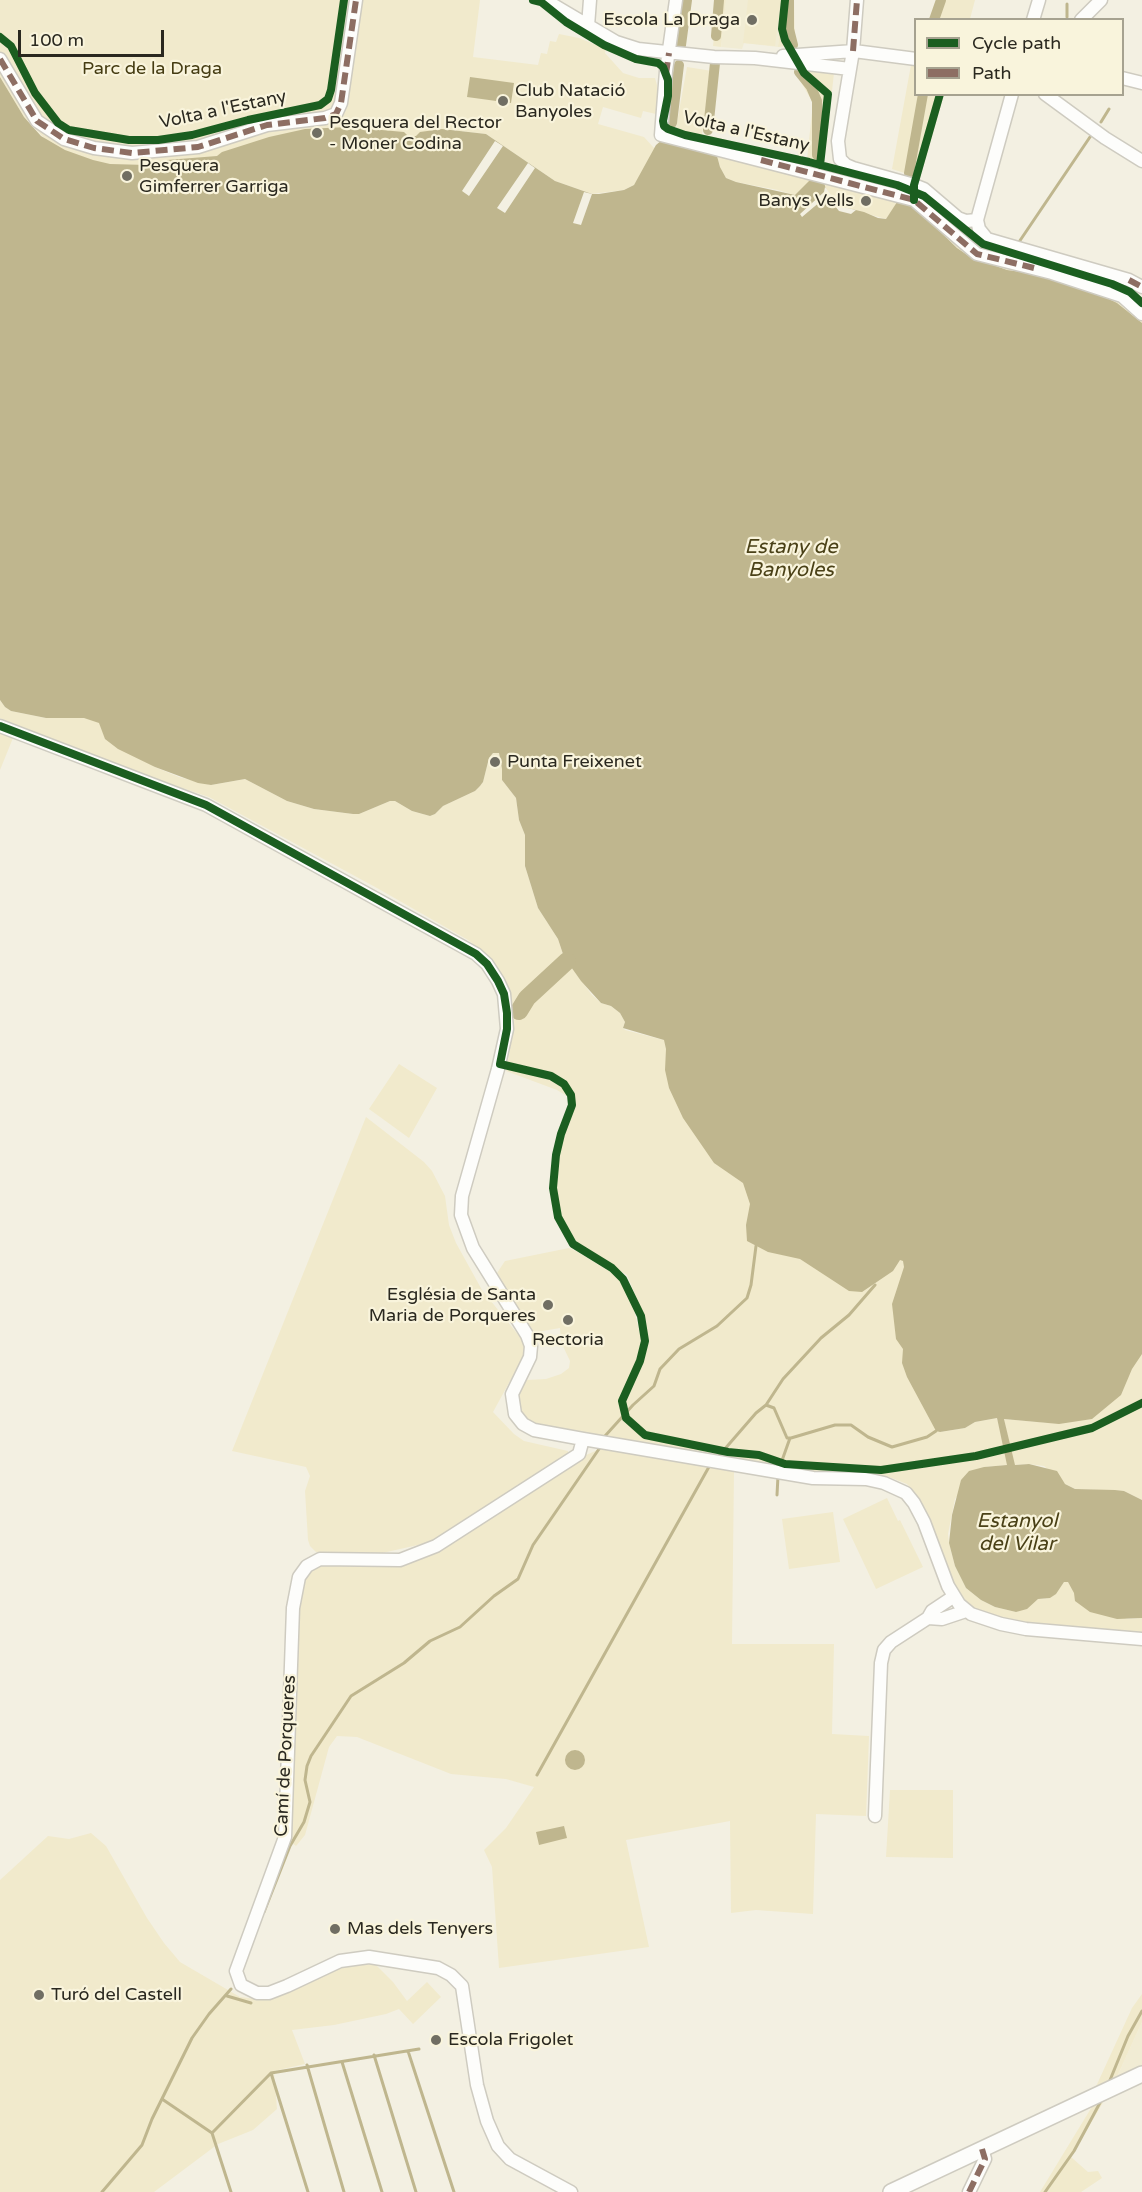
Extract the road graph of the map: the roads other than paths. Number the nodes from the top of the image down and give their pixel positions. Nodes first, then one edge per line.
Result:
1 (356, 0) edge
2 (545, 0) edge
3 (590, 0) edge
4 (676, 0) edge
5 (857, 0) edge
6 (1039, 0) edge
7 (1101, 0) edge
8 (1034, 18) edge
9 (1083, 18) edge
10 (588, 26) junction
11 (853, 51) junction
12 (669, 53) junction
13 (755, 58) junction
14 (0, 59) edge
15 (914, 59) edge
16 (850, 69) junction
17 (1124, 78) edge
18 (1142, 83) edge
19 (1011, 96) edge
20 (1048, 96) edge
21 (1142, 161) edge
22 (977, 220) junction
23 (1142, 287) edge
24 (1142, 314) edge
25 (0, 726) edge
26 (583, 1439) junction
27 (953, 1597) junction
28 (966, 1611) junction
29 (928, 1618) junction
30 (1142, 1639) edge
31 (875, 1816) dead end
32 (1142, 2074) edge
33 (982, 2149) junction
34 (571, 2192) edge
35 (891, 2192) edge
36 (969, 2192) edge

1 - 14 street
2 - 10 street
3 - 10 street
4 - 12 street
5 - 11 street
6 - 8 street
7 - 9 street
10 - 12 street
11 - 13 street
11 - 15 street
11 - 16 street
12 - 13 street
12 - 24 street, Volta a l'Estany
13 - 16 street
16 - 22 street
17 - 18 street
19 - 22 street
20 - 21 street
22 - 23 street
25 - 26 street
26 - 27 street
26 - 34 street, Camí de Porqueres
27 - 28 street
27 - 29 street
28 - 29 street
28 - 30 street
29 - 31 street
32 - 33 main road
33 - 35 main road
33 - 36 street

